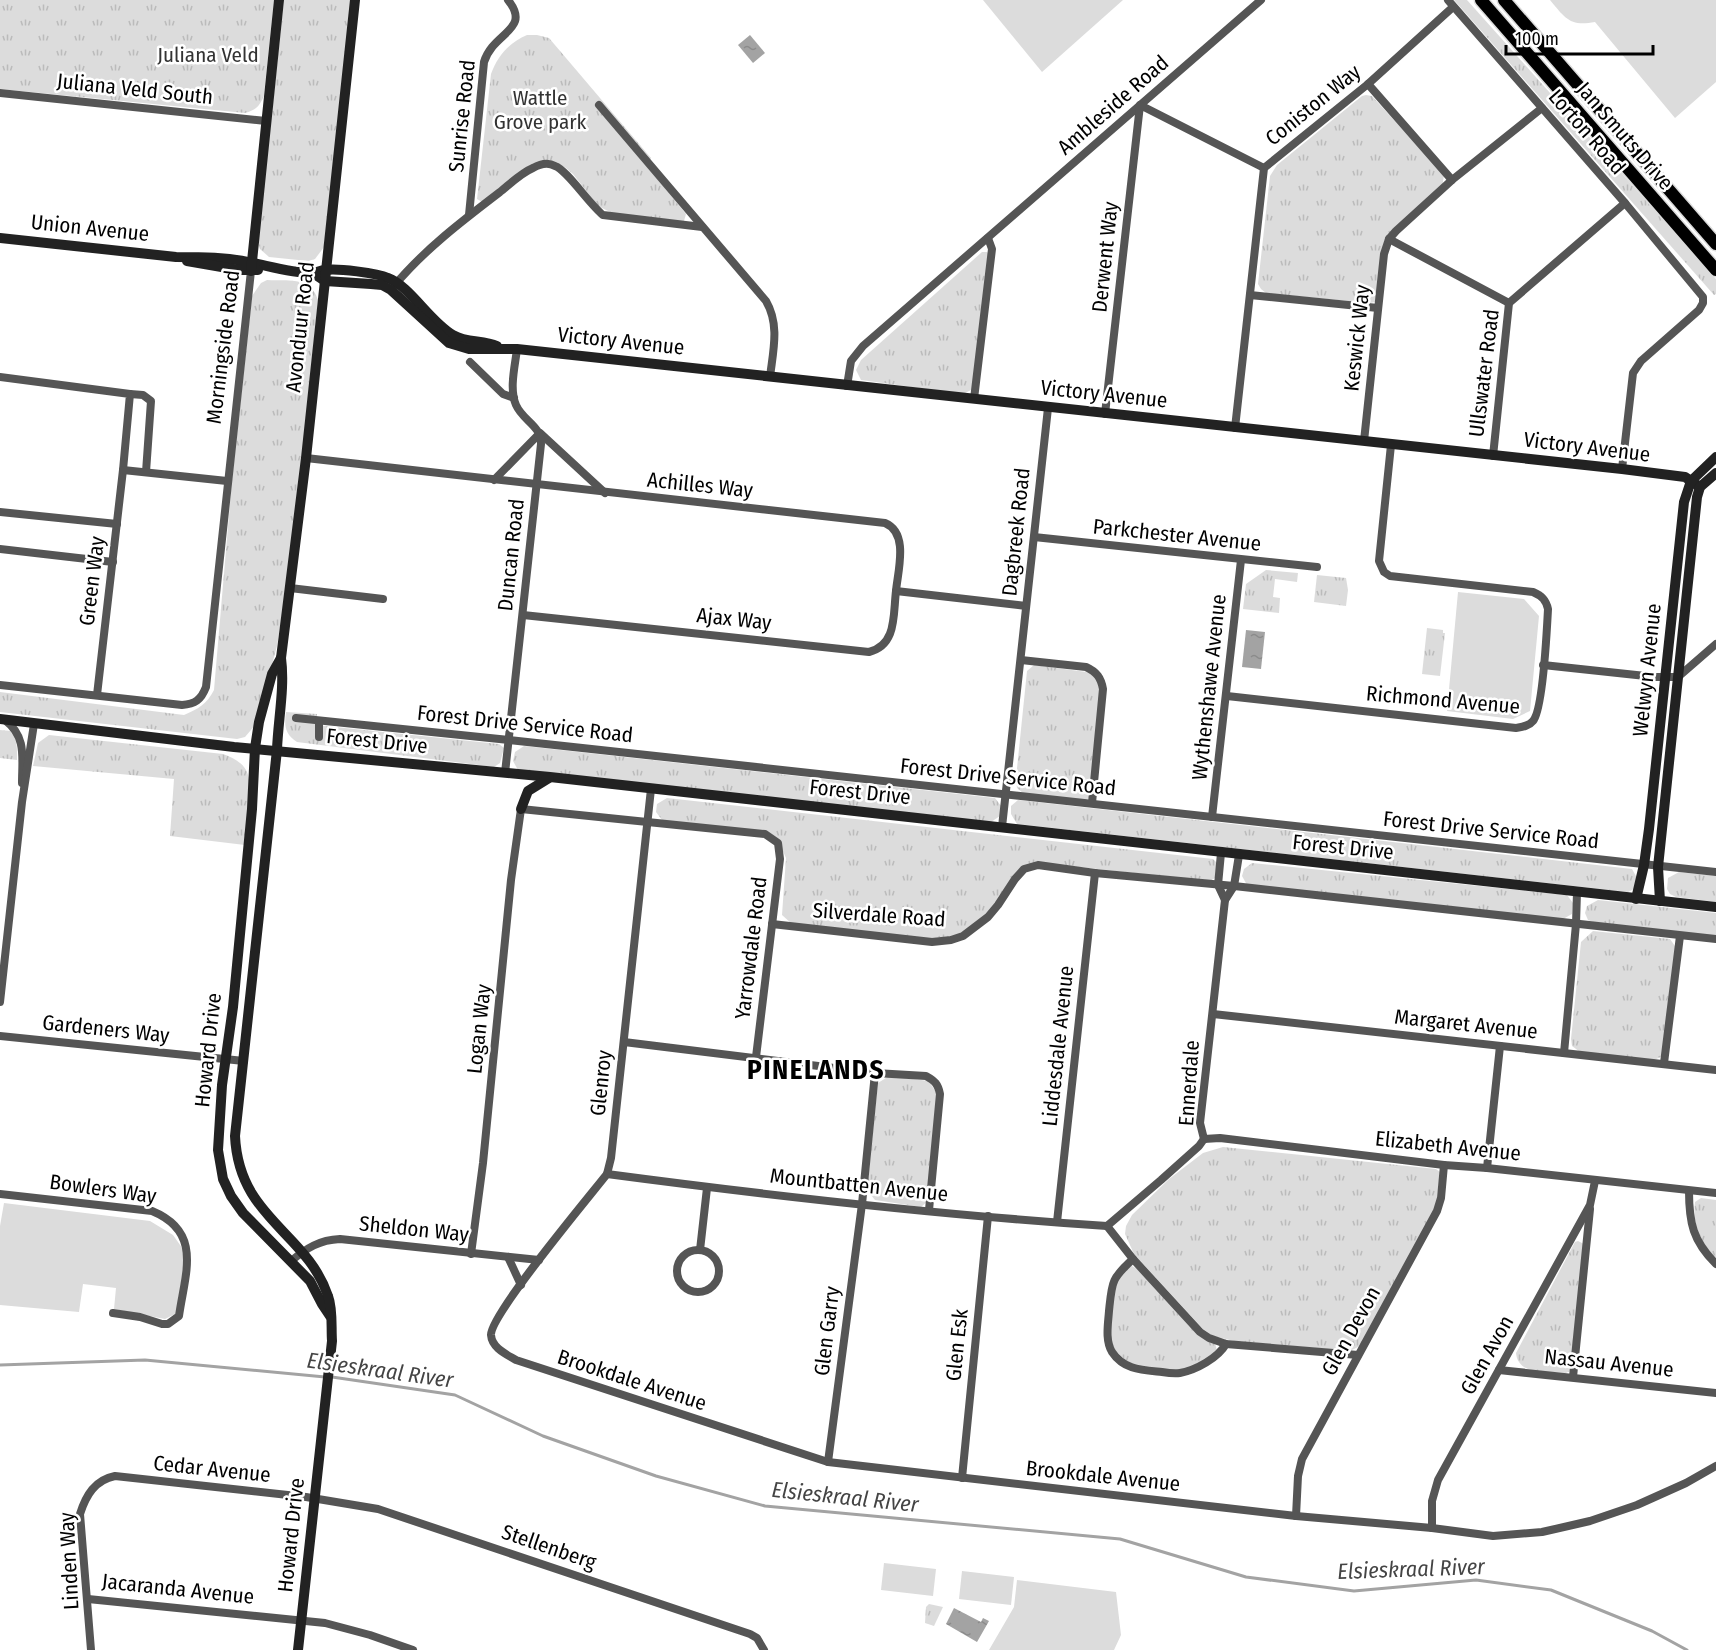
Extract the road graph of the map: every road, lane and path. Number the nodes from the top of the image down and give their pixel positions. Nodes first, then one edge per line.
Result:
1 (279, 0) edge
2 (356, 0) edge
3 (508, 0) edge
4 (1261, 0) edge
5 (1481, 0) edge
6 (1504, 0) edge
7 (1450, 3) edge
8 (1368, 84) junction
9 (0, 93) edge
10 (599, 105) dead end
11 (1140, 105) junction
12 (1542, 108) junction
13 (266, 121) junction
14 (1264, 168) junction
15 (1452, 180) junction
16 (1624, 203) junction
17 (470, 215) junction
18 (702, 227) junction
19 (0, 238) edge
20 (988, 238) junction
21 (1389, 239) junction
22 (1716, 244) edge
23 (252, 267) junction
24 (1716, 270) edge
25 (326, 275) junction
26 (394, 286) junction
27 (1250, 295) junction
28 (1509, 303) junction
29 (1378, 308) junction
30 (518, 349) junction
31 (470, 362) dead end
32 (0, 377) edge
33 (770, 377) junction
34 (847, 386) junction
35 (130, 394) junction
36 (514, 398) junction
37 (974, 399) junction
38 (1048, 408) junction
39 (1105, 414) junction
40 (1235, 428) junction
41 (540, 433) junction
42 (1364, 441) junction
43 (1392, 445) junction
44 (1493, 456) junction
45 (1716, 457) edge
46 (306, 458) junction
47 (1622, 469) junction
48 (123, 470) junction
49 (146, 472) junction
50 (1716, 473) edge
51 (1670, 476) junction
52 (494, 480) junction
53 (227, 481) junction
54 (536, 484) junction
55 (1696, 484) junction
56 (605, 493) junction
57 (1684, 502) junction
58 (0, 512) edge
59 (117, 524) junction
60 (1034, 537) junction
61 (0, 549) edge
62 (1241, 560) junction
63 (113, 562) junction
64 (1317, 567) dead end
65 (290, 588) junction
66 (896, 591) junction
67 (383, 599) dead end
68 (1026, 606) junction
69 (523, 615) junction
70 (1716, 644) edge
71 (281, 658) junction
72 (1021, 660) junction
73 (1543, 665) junction
74 (1672, 677) junction
75 (0, 685) edge
76 (97, 695) junction
77 (1227, 696) junction
78 (296, 718) dead end
79 (2, 719) edge
80 (319, 721) junction
81 (34, 724) junction
82 (319, 737) dead end
83 (509, 740) junction
84 (255, 748) junction
85 (278, 750) junction
86 (505, 773) junction
87 (550, 777) junction
88 (651, 789) junction
89 (1005, 795) junction
90 (23, 797) junction
91 (1092, 803) junction
92 (521, 808) junction
93 (1212, 817) junction
94 (647, 821) junction
95 (1002, 827) junction
96 (1221, 853) junction
97 (1239, 855) junction
98 (1644, 865) junction
99 (1658, 867) junction
100 (1716, 872) edge
101 (1095, 873) junction
102 (1218, 885) junction
103 (1234, 886) junction
104 (1577, 892) junction
105 (1636, 899) junction
106 (1225, 900) junction
107 (1660, 901) junction
108 (1716, 907) edge
109 (772, 924) junction
110 (1576, 924) junction
111 (1680, 936) junction
112 (1716, 939) edge
113 (0, 1002) edge
114 (1213, 1014) junction
115 (0, 1036) edge
116 (624, 1042) junction
117 (1500, 1047) junction
118 (1564, 1053) junction
119 (756, 1057) junction
120 (225, 1060) junction
121 (244, 1061) junction
122 (1664, 1063) junction
123 (1716, 1070) edge
124 (875, 1072) junction
125 (1204, 1139) junction
126 (1444, 1165) junction
127 (1487, 1168) junction
128 (608, 1174) junction
129 (1595, 1181) junction
130 (707, 1188) junction
131 (1689, 1191) junction
132 (1716, 1193) edge
133 (0, 1194) edge
134 (862, 1204) junction
135 (1590, 1205) junction
136 (929, 1210) junction
137 (988, 1216) junction
138 (1057, 1222) junction
139 (1107, 1226) junction
140 (700, 1250) junction
141 (302, 1252) junction
142 (471, 1254) junction
143 (508, 1257) junction
144 (1133, 1259) junction
145 (539, 1260) junction
146 (291, 1261) junction
147 (1716, 1264) edge
148 (521, 1285) junction
149 (113, 1313) dead end
150 (331, 1316) junction
151 (1226, 1344) junction
152 (1358, 1354) junction
153 (1499, 1370) junction
154 (1573, 1377) junction
155 (1716, 1393) edge
156 (828, 1462) junction
157 (1716, 1466) edge
158 (104, 1478) joint
159 (962, 1478) junction
160 (315, 1498) junction
161 (1296, 1516) junction
162 (1432, 1528) junction
163 (88, 1599) junction
164 (301, 1620) junction
165 (764, 1649) edge
166 (91, 1650) edge
167 (298, 1650) edge
168 (413, 1650) edge

1 - 13 street, Morningside Road
2 - 25 street, Avonduur Road
3 - 17 street, Sunrise Road
4 - 11 street, Ambleside Road
5 - 24 main road, Jan Smuts Drive
6 - 22 main road, Jan Smuts Drive
7 - 8 street, Coniston Way
7 - 12 street, Lorton Road
8 - 14 street, Coniston Way
8 - 15 street
9 - 13 street, Juliana Veld South
10 - 18 street
11 - 14 street
11 - 20 street, Ambleside Road
11 - 39 street, Derwent Way
12 - 15 street
12 - 16 street, Lorton Road
13 - 23 street, Morningside Road
14 - 27 street, Coniston Way
15 - 21 street
16 - 28 street, Ullswater Road
16 - 47 street, Lorton Road
17 - 18 street
17 - 26 street
18 - 33 street
19 - 23 street, Union Avenue
20 - 34 street, Ambleside Road
20 - 37 street
21 - 28 street
21 - 29 street, Keswick Way
23 - 25 street, Union Avenue
23 - 53 street, Morningside Road
25 - 26 street, Victory Avenue
25 - 46 street, Avonduur Road
26 - 30 street, Victory Avenue
27 - 29 street
27 - 40 street, Coniston Way
28 - 44 street, Ullswater Road
29 - 42 street, Keswick Way
30 - 33 street, Victory Avenue
30 - 36 street
31 - 36 street
32 - 35 street
33 - 34 street, Victory Avenue
34 - 37 street, Victory Avenue
35 - 48 street, Green Way
35 - 49 street
36 - 41 street
37 - 38 street, Victory Avenue
38 - 39 street, Victory Avenue
38 - 60 street, Dagbreek Road
39 - 40 street, Victory Avenue
40 - 42 street, Victory Avenue
41 - 52 street
41 - 54 street, Duncan Road
41 - 56 street
42 - 43 street, Victory Avenue
43 - 44 street, Victory Avenue
43 - 73 street
44 - 47 street, Victory Avenue
45 - 55 street, Welwyn Avenue
46 - 52 street, Achilles Way
46 - 65 street, Avonduur Road
47 - 51 street, Victory Avenue
48 - 49 street
48 - 59 street, Green Way
49 - 53 street
50 - 55 street
51 - 55 street, Victory Avenue
51 - 57 street
52 - 54 street, Achilles Way
53 - 76 street, Morningside Road
54 - 56 street, Achilles Way
54 - 69 street, Duncan Road
55 - 57 street, Welwyn Avenue
55 - 74 street, Welwyn Avenue
56 - 66 street, Achilles Way
57 - 74 street, Welwyn Avenue
58 - 59 street
59 - 63 street, Green Way
60 - 62 street, Parkchester Avenue
60 - 68 street, Dagbreek Road
61 - 63 street
62 - 64 street, Parkchester Avenue
62 - 77 street, Wythenshawe Avenue
63 - 76 street, Green Way
65 - 67 street
65 - 71 street, Avonduur Road
66 - 68 street
66 - 69 street, Ajax Way
68 - 72 street, Dagbreek Road
69 - 83 street, Duncan Road
70 - 74 street
71 - 84 street, Avonduur Road
71 - 85 street, Avonduur Road
72 - 89 street, Dagbreek Road
72 - 91 street
73 - 74 street
73 - 77 street, Richmond Avenue
74 - 98 street, Welwyn Avenue
74 - 99 street, Welwyn Avenue
75 - 76 street
77 - 93 street, Wythenshawe Avenue
78 - 80 street, Forest Drive Service Road
79 - 81 street, Forest Drive
79 - 90 street
80 - 82 street
80 - 83 street, Forest Drive Service Road
81 - 84 street, Forest Drive
81 - 90 street
83 - 86 street, Duncan Road
83 - 89 street, Forest Drive Service Road
84 - 85 street, Forest Drive
84 - 120 street, Howard Drive
85 - 86 street, Forest Drive
85 - 121 street, Howard Drive
86 - 87 street, Forest Drive
87 - 88 street, Forest Drive
87 - 92 street
88 - 94 street, Glenroy
88 - 95 street, Forest Drive
89 - 91 street, Forest Drive Service Road
89 - 95 street, Dagbreek Road
90 - 113 street
91 - 93 street, Forest Drive Service Road
92 - 94 street
92 - 142 street, Logan Way
93 - 98 street, Forest Drive Service Road
94 - 109 street, Yarrowdale Road
94 - 116 street, Glenroy
95 - 96 street, Forest Drive
96 - 97 street, Forest Drive
96 - 102 street
97 - 103 street, Ennerdale
97 - 104 street, Forest Drive
98 - 99 street, Forest Drive Service Road
98 - 105 street, Welwyn Avenue
99 - 100 street, Forest Drive Service Road
99 - 107 street, Welwyn Avenue
101 - 102 street
101 - 109 street, Silverdale Road
101 - 138 street, Liddesdale Avenue
102 - 103 street
102 - 106 street
103 - 106 street, Ennerdale
103 - 110 street
104 - 105 street, Forest Drive
104 - 110 street
105 - 107 street, Forest Drive
106 - 114 street, Ennerdale
107 - 108 street, Forest Drive
109 - 119 street, Yarrowdale Road
110 - 111 street
110 - 118 street
111 - 112 street
111 - 122 street
114 - 117 street, Margaret Avenue
114 - 125 street, Ennerdale
115 - 120 street, Gardeners Way
116 - 119 street
116 - 128 street, Glenroy
117 - 118 street, Margaret Avenue
117 - 127 street
118 - 122 street, Margaret Avenue
119 - 124 street
120 - 121 street, Gardeners Way
120 - 146 street, Howard Drive
121 - 141 street, Howard Drive
122 - 123 street, Margaret Avenue
124 - 134 street, Glen Garry
124 - 136 street
125 - 126 street, Elizabeth Avenue
125 - 139 street, Ennerdale
126 - 127 street, Elizabeth Avenue
126 - 152 street, Glen Devon
127 - 129 street, Elizabeth Avenue
128 - 130 street, Mountbatten Avenue
128 - 145 street
129 - 131 street, Elizabeth Avenue
129 - 135 street, Glen Avon
130 - 134 street, Mountbatten Avenue
130 - 140 street
131 - 132 street, Elizabeth Avenue
131 - 147 street
133 - 149 street, Bowlers Way
134 - 136 street, Mountbatten Avenue
134 - 156 street, Glen Garry
135 - 153 street, Glen Avon
135 - 154 street, Glen Avon
136 - 137 street, Mountbatten Avenue
137 - 138 street, Mountbatten Avenue
137 - 159 street, Glen Esk
138 - 139 street, Mountbatten Avenue
139 - 144 street
140 - 140 street
141 - 142 street, Sheldon Way
141 - 146 street, Sheldon Way
141 - 150 street, Howard Drive
142 - 143 street, Sheldon Way
143 - 145 street, Sheldon Way
143 - 148 street
144 - 151 street
144 - 151 street
145 - 148 street
146 - 150 street, Howard Drive
148 - 156 street, Brookdale Avenue
150 - 160 street, Howard Drive
151 - 152 street
152 - 161 street, Glen Devon
153 - 154 street, Nassau Avenue
153 - 162 street, Glen Avon
154 - 155 street, Nassau Avenue
156 - 159 street, Brookdale Avenue
157 - 162 street, Brookdale Avenue
158 - 160 street, Cedar Avenue
158 - 163 street, Linden Way
159 - 161 street, Brookdale Avenue
160 - 164 street, Howard Drive
160 - 165 street, Stellenberg
161 - 162 street, Brookdale Avenue
163 - 164 street, Jacaranda Avenue
163 - 166 street, Linden Way
164 - 167 street, Howard Drive
164 - 168 street, Jacaranda Avenue

